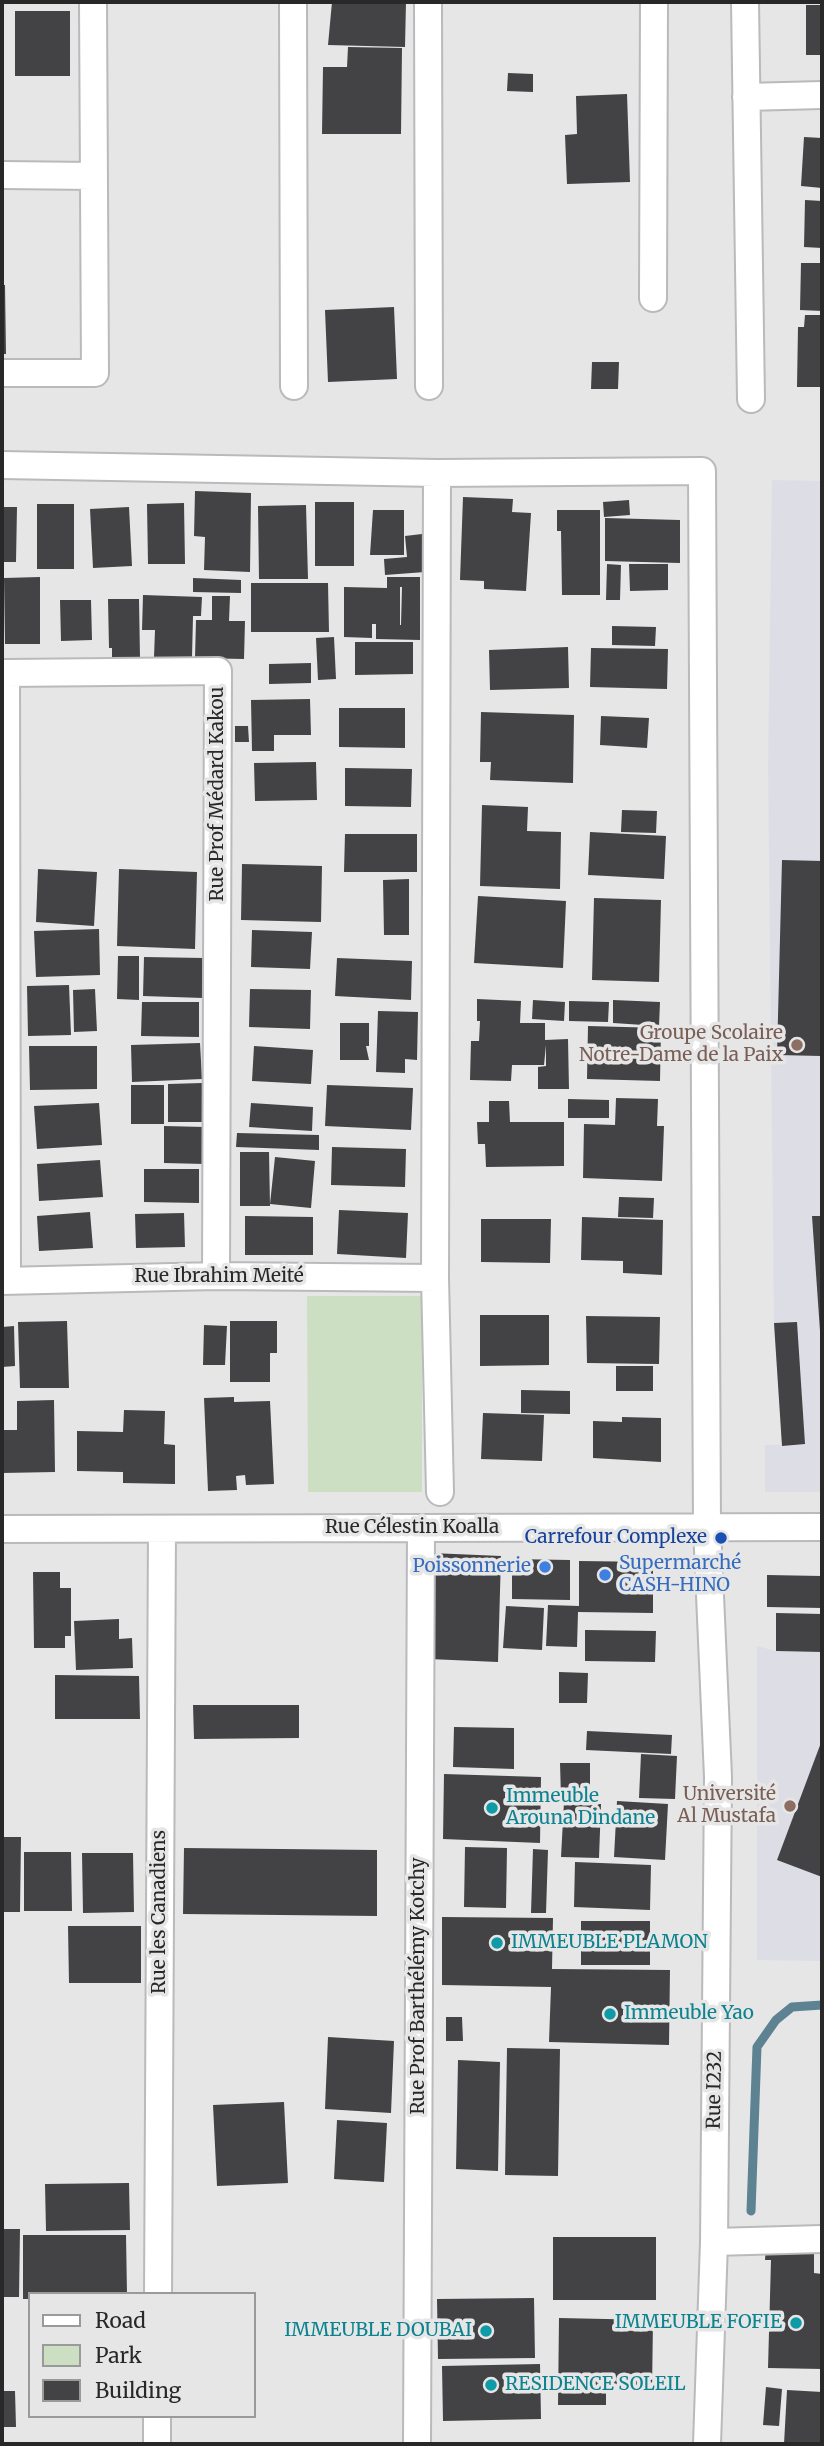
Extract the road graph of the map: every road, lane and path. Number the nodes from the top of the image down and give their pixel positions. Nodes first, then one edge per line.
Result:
1 (93, 2) edge
2 (293, 2) edge
3 (428, 2) edge
4 (654, 2) edge
5 (745, 2) edge
6 (822, 95) edge
7 (746, 97) junction
8 (2, 175) edge
9 (94, 176) junction
10 (653, 298) dead end
11 (2, 373) edge
12 (294, 386) dead end
13 (429, 386) dead end
14 (751, 400) dead end
15 (2, 465) edge
16 (437, 473) junction
17 (216, 1276) junction
18 (435, 1278) junction
19 (4, 1281) edge
20 (439, 1492) dead end
21 (707, 1527) junction
22 (822, 1527) edge
23 (421, 1528) junction
24 (2, 1529) edge
25 (162, 1530) junction
26 (822, 2239) edge
27 (714, 2242) junction
28 (158, 2292) edge
29 (157, 2418) edge
30 (157, 2444) edge
31 (417, 2444) edge
32 (707, 2444) edge

1 - 9 street
2 - 12 street
3 - 13 street
4 - 10 street
5 - 7 street
6 - 7 street
7 - 14 street
8 - 9 street
9 - 11 street
15 - 16 street
16 - 18 street
16 - 21 street, Rue I232
17 - 18 street, Rue Ibrahim Meité
17 - 19 street, Rue Ibrahim Meité
17 - 19 street, Rue Prof Médard Kakou
18 - 20 street
21 - 22 street, Rue Célestin Koalla
21 - 23 street, Rue Célestin Koalla
21 - 27 street, Rue I232
23 - 25 street, Rue Célestin Koalla
23 - 31 street, Rue Prof Barthélémy Kotchy
24 - 25 street, Rue Célestin Koalla
25 - 28 street, Rue les Canadiens
26 - 27 street
27 - 32 street, Rue I232
29 - 30 street

